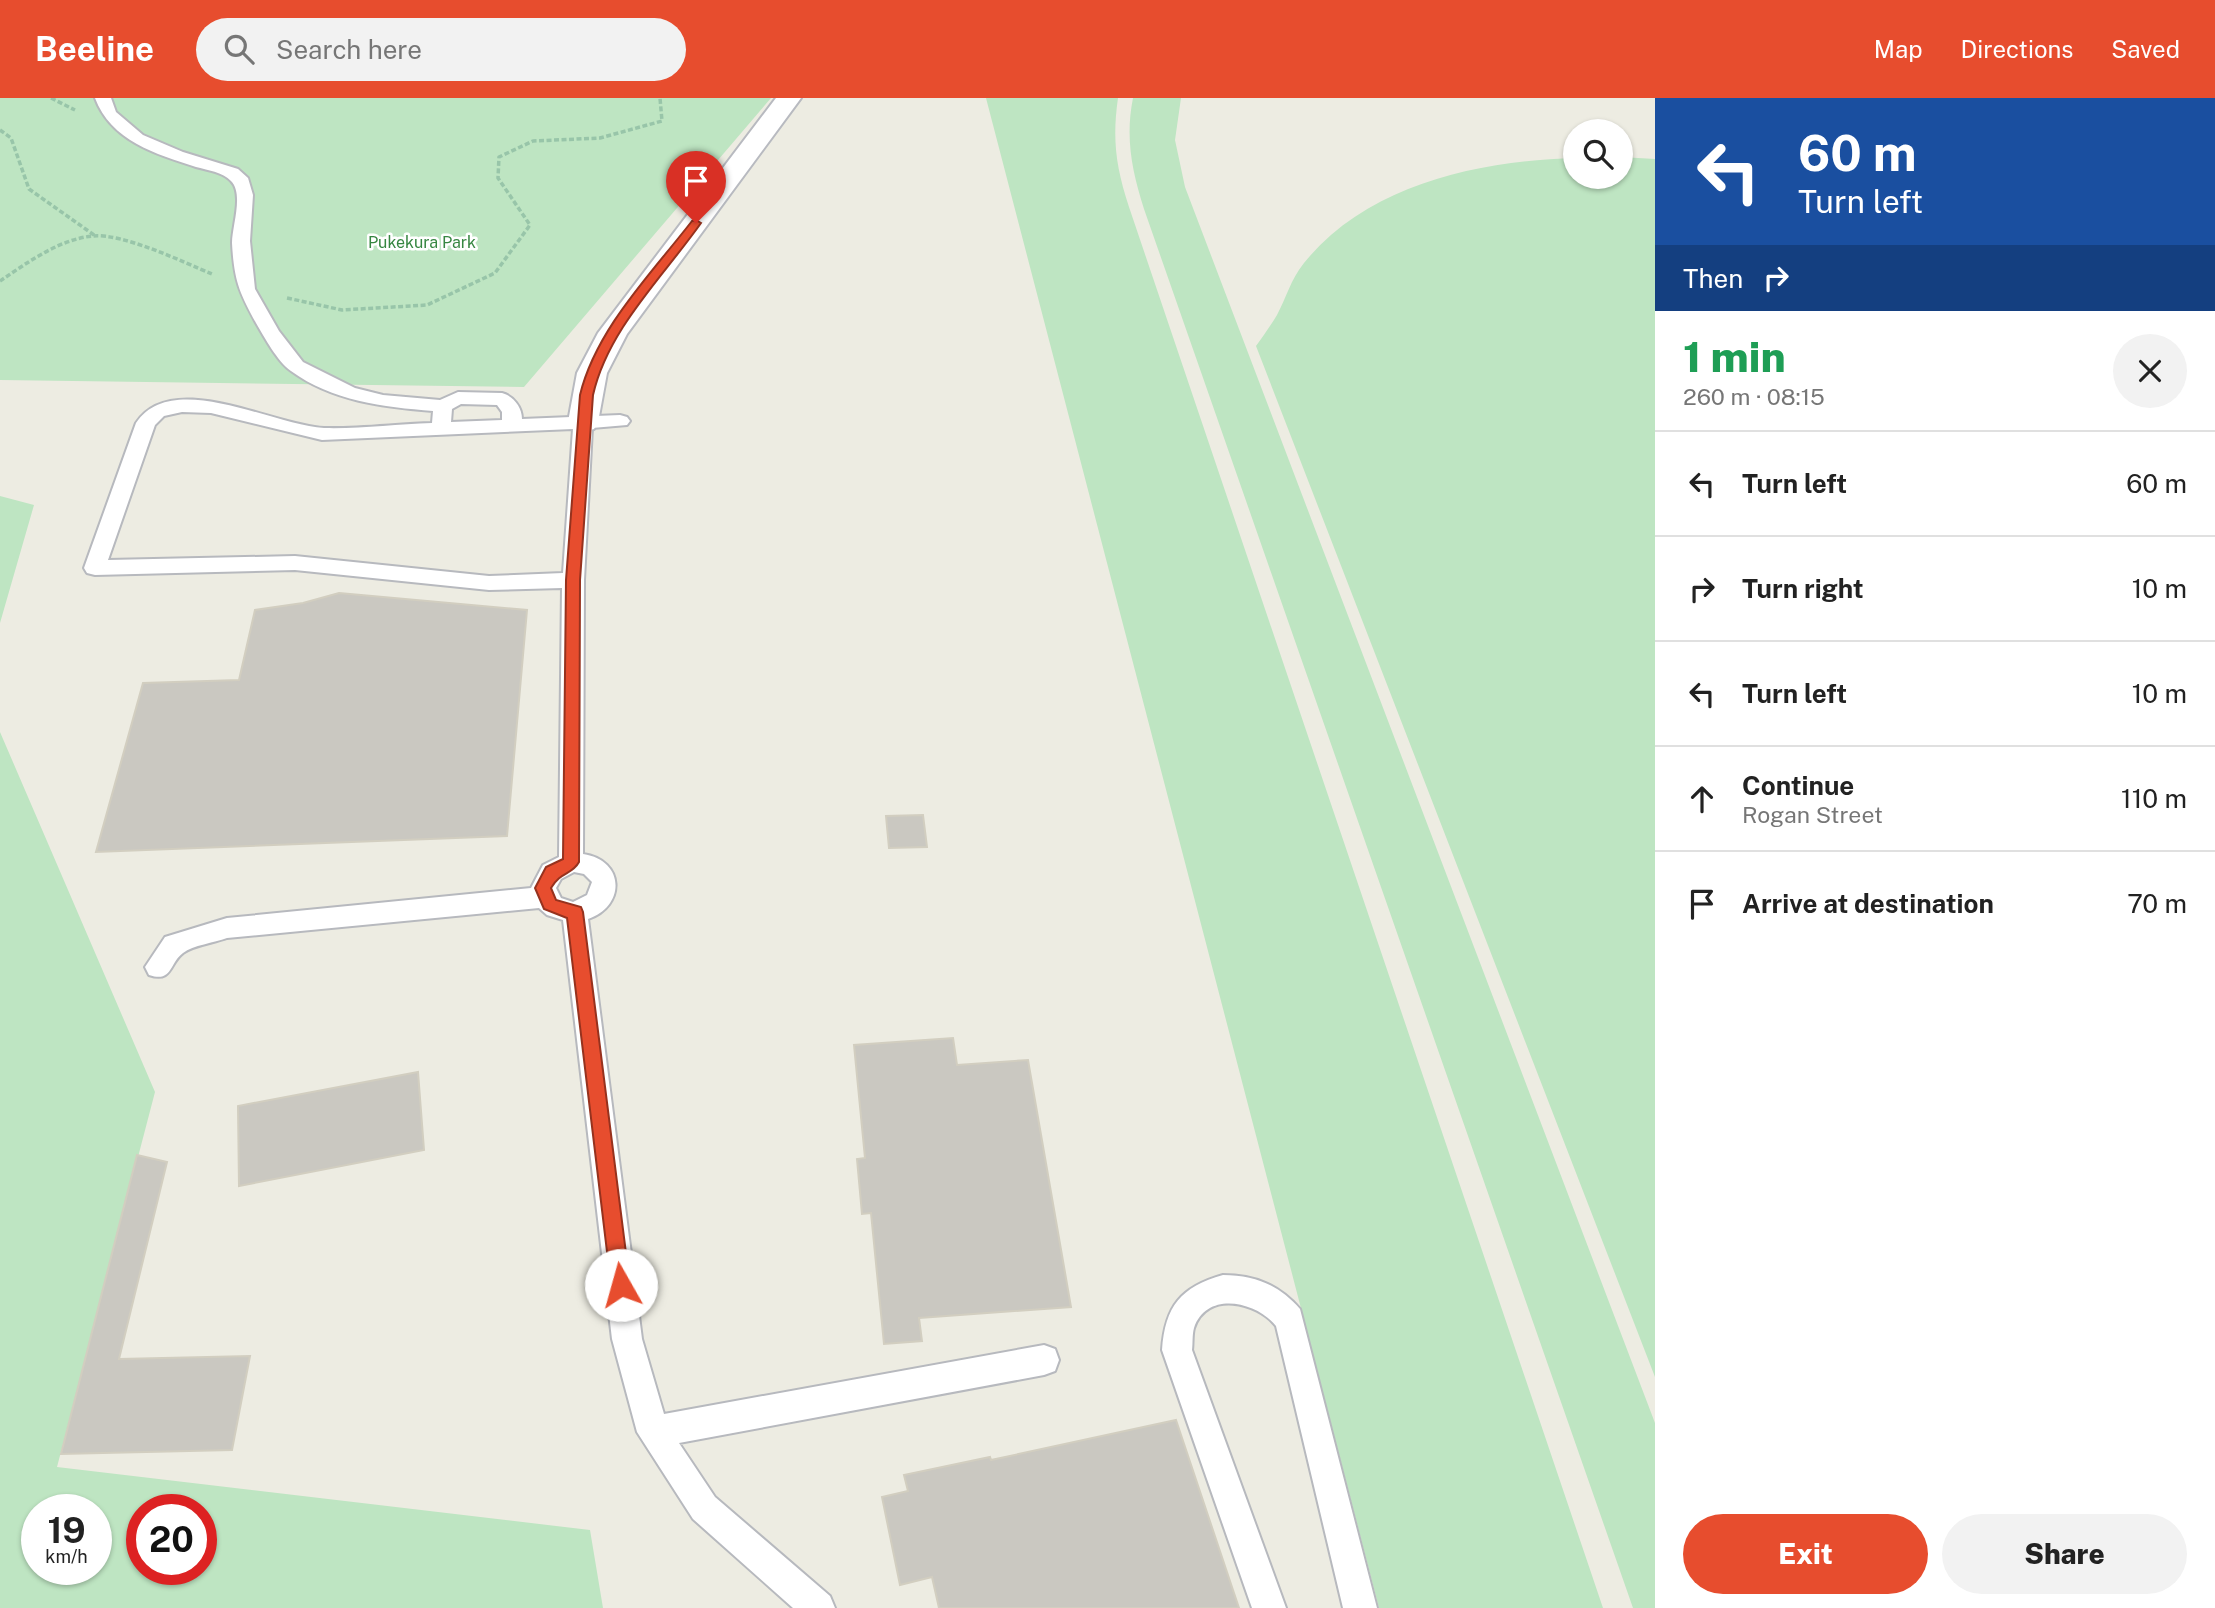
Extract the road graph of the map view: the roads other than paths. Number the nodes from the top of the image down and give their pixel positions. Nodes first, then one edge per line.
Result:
1 (103, 98) edge
2 (789, 98) edge
3 (443, 406) junction
4 (620, 421) dead end
5 (583, 422) junction
6 (506, 427) junction
7 (441, 430) junction
8 (573, 580) junction
9 (571, 862) junction
10 (545, 897) junction
11 (575, 912) junction
12 (158, 967) dead end
13 (1044, 1360) dead end
14 (653, 1432) junction
15 (818, 1608) edge
16 (1269, 1608) edge
17 (1360, 1608) edge

1 - 3 lane
2 - 5 street
3 - 6 lane
3 - 7 lane
4 - 5 lane
5 - 6 lane
5 - 8 lane
6 - 7 lane
7 - 8 lane
8 - 9 lane
9 - 10 lane
9 - 11 lane
10 - 11 lane
10 - 12 lane
11 - 14 lane
13 - 14 lane
14 - 15 lane
16 - 17 lane

